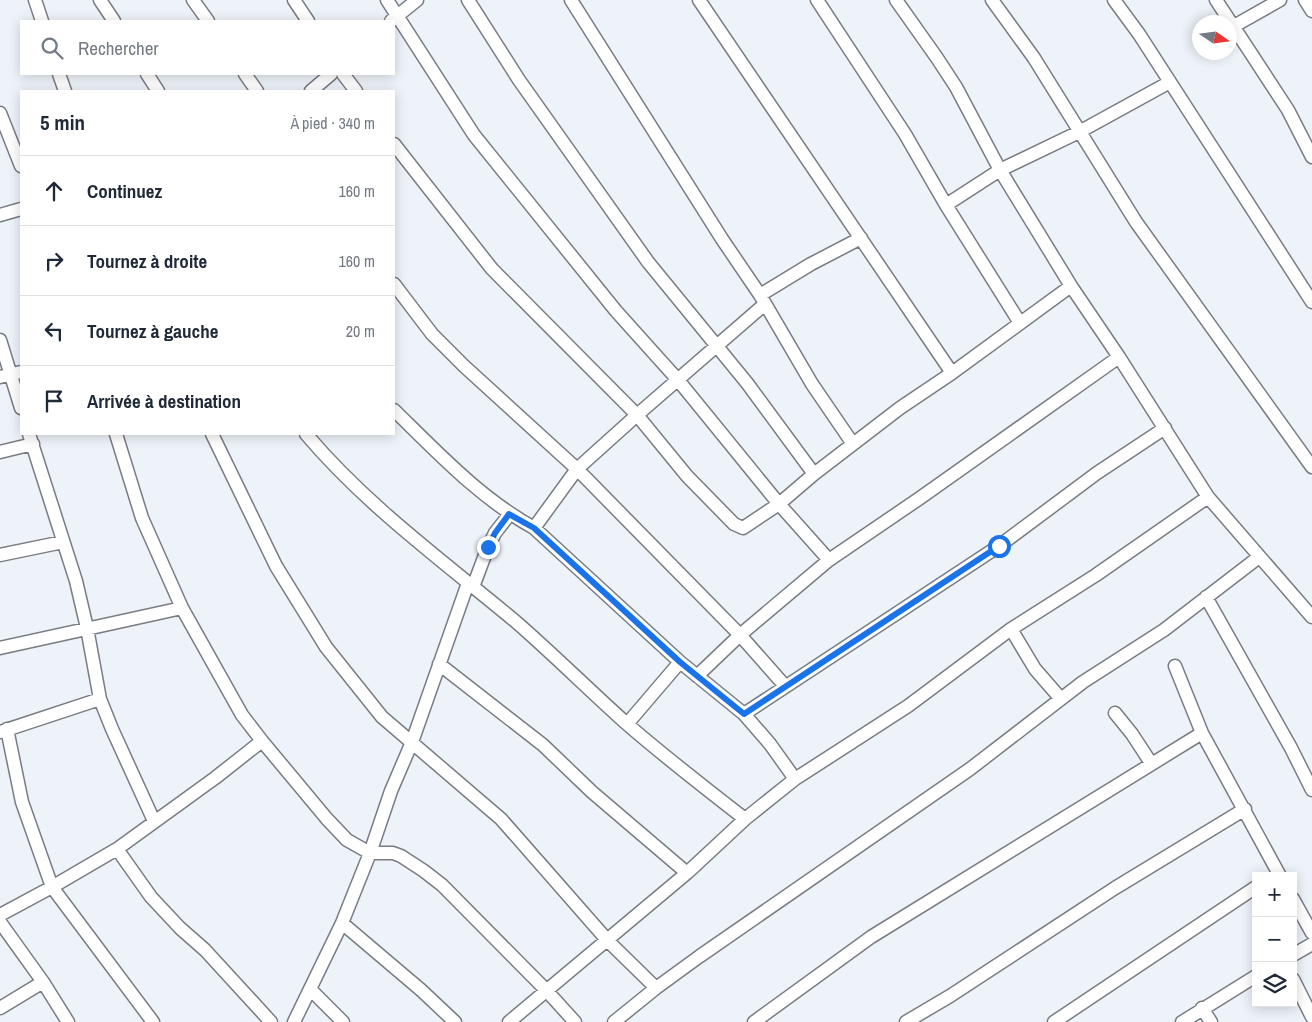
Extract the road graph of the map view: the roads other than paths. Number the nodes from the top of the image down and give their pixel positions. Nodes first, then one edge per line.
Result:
1 (36, 0) edge
2 (100, 0) edge
3 (193, 0) edge
4 (294, 0) edge
5 (387, 0) edge
6 (417, 0) edge
7 (468, 0) edge
8 (572, 0) edge
9 (699, 0) edge
10 (817, 0) edge
11 (896, 0) edge
12 (992, 0) edge
13 (1114, 0) edge
14 (1216, 0) edge
15 (1280, 0) edge
16 (1305, 0) edge
17 (1312, 11) edge
18 (1226, 15) edge
19 (394, 18) edge
20 (42, 20) edge
21 (113, 20) edge
22 (207, 20) edge
23 (307, 20) edge
24 (1237, 24) edge
25 (1237, 31) edge
26 (59, 75) edge
27 (148, 75) edge
28 (246, 75) edge
29 (330, 75) edge
30 (344, 75) edge
31 (1170, 82) junction
32 (64, 90) edge
33 (157, 90) edge
34 (256, 90) edge
35 (312, 90) edge
36 (355, 90) edge
37 (2, 121) edge
38 (1080, 132) junction
39 (1063, 140) junction
40 (395, 145) edge
41 (1088, 146) junction
42 (1312, 157) edge
43 (20, 164) edge
44 (1000, 170) junction
45 (946, 205) junction
46 (20, 209) edge
47 (0, 214) edge
48 (861, 238) junction
49 (395, 285) edge
50 (1070, 286) junction
51 (763, 299) junction
52 (1312, 302) edge
53 (1020, 323) junction
54 (0, 340) edge
55 (717, 344) junction
56 (1119, 357) junction
57 (952, 373) junction
58 (11, 375) edge
59 (678, 380) junction
60 (20, 405) edge
61 (395, 411) edge
62 (637, 415) junction
63 (1165, 428) junction
64 (116, 435) edge
65 (212, 435) edge
66 (307, 435) edge
67 (31, 439) edge
68 (853, 444) junction
69 (0, 452) edge
70 (1312, 468) edge
71 (577, 469) junction
72 (814, 474) junction
73 (1208, 497) junction
74 (779, 504) junction
75 (509, 514) junction
76 (534, 528) junction
77 (63, 542) junction
78 (0, 555) edge
79 (1259, 557) junction
80 (830, 560) junction
81 (470, 585) junction
82 (1206, 597) junction
83 (182, 608) junction
84 (1312, 617) edge
85 (87, 628) junction
86 (1011, 629) junction
87 (740, 635) junction
88 (0, 648) edge
89 (680, 662) junction
90 (439, 664) junction
91 (1175, 666) dead end
92 (697, 676) junction
93 (785, 686) junction
94 (100, 699) junction
95 (1061, 699) junction
96 (744, 714) junction
97 (1115, 714) dead end
98 (627, 724) junction
99 (3, 731) edge
100 (1202, 733) junction
101 (262, 742) junction
102 (412, 742) junction
103 (1151, 763) junction
104 (795, 779) junction
105 (1312, 790) edge
106 (1245, 809) junction
107 (744, 819) junction
108 (154, 821) junction
109 (117, 849) junction
110 (370, 853) junction
111 (1276, 872) edge
112 (687, 874) junction
113 (52, 887) junction
114 (1252, 890) edge
115 (1297, 906) edge
116 (0, 915) edge
117 (0, 922) edge
118 (342, 923) junction
119 (1312, 933) edge
120 (608, 941) junction
121 (1312, 944) edge
122 (1297, 953) edge
123 (1252, 978) edge
124 (43, 982) junction
125 (1297, 987) edge
126 (656, 988) junction
127 (310, 989) junction
128 (546, 990) junction
129 (0, 1008) edge
130 (1202, 1008) junction
131 (1312, 1017) edge
132 (68, 1022) edge
133 (153, 1022) edge
134 (271, 1022) edge
135 (294, 1022) edge
136 (343, 1022) edge
137 (455, 1022) edge
138 (509, 1022) edge
139 (575, 1022) edge
140 (614, 1022) edge
141 (754, 1022) edge
142 (906, 1022) edge
143 (1054, 1022) edge
144 (1182, 1022) edge
145 (1211, 1022) edge

1 - 20 street
2 - 21 street
3 - 22 street
4 - 23 street
5 - 19 street
6 - 19 street
7 - 55 street
8 - 51 street
9 - 48 street
10 - 45 street
11 - 44 street
12 - 38 street
13 - 31 street
14 - 18 street
15 - 24 street
16 - 17 street
19 - 59 street
25 - 42 street
26 - 32 street
27 - 33 street
28 - 34 street
29 - 35 street
30 - 36 street
31 - 38 street
31 - 52 street
37 - 43 street
38 - 39 street
38 - 41 street
39 - 41 street
39 - 44 street
40 - 62 street
41 - 70 street
44 - 45 street
44 - 50 street
45 - 53 street
46 - 47 street
48 - 51 street
48 - 57 street
49 - 71 street
50 - 53 street
50 - 56 street
51 - 55 street
51 - 68 street
53 - 57 street
54 - 58 street
55 - 59 street
55 - 72 street
56 - 63 street
56 - 80 street
57 - 68 street
58 - 60 street
59 - 62 street
59 - 74 street
61 - 75 street
62 - 71 street
62 - 74 street
63 - 73 street
63 - 93 street
64 - 83 street
65 - 102 street
66 - 81 street
67 - 69 street
67 - 77 street
68 - 72 street
71 - 76 street
71 - 87 street
72 - 74 street
73 - 79 street
73 - 86 street
74 - 80 street
75 - 76 street
75 - 81 street
76 - 89 street
77 - 78 street
77 - 85 street
79 - 82 street
79 - 84 street
80 - 87 street
81 - 90 street
81 - 98 street
82 - 95 street
82 - 105 street
83 - 85 street
83 - 101 street
85 - 88 street
85 - 94 street
86 - 95 street
86 - 104 street
87 - 92 street
87 - 93 street
89 - 92 street
89 - 98 street
90 - 102 street
90 - 112 street
91 - 100 street
92 - 96 street
93 - 96 street
94 - 99 street
94 - 108 street
95 - 126 street
96 - 104 street
97 - 103 street
98 - 107 street
99 - 113 street
100 - 103 street
100 - 106 street
101 - 108 street
101 - 110 street
102 - 110 street
102 - 120 street
103 - 141 street
104 - 107 street
106 - 111 street
106 - 142 street
107 - 112 street
108 - 109 street
109 - 113 street
109 - 134 street
110 - 118 street
110 - 128 street
112 - 120 street
113 - 116 street
113 - 133 street
114 - 143 street
115 - 119 street
117 - 124 street
118 - 127 street
118 - 137 street
120 - 126 street
120 - 128 street
121 - 122 street
123 - 130 street
124 - 129 street
124 - 132 street
125 - 131 street
126 - 140 street
127 - 135 street
127 - 136 street
128 - 138 street
128 - 139 street
130 - 144 street
130 - 145 street

